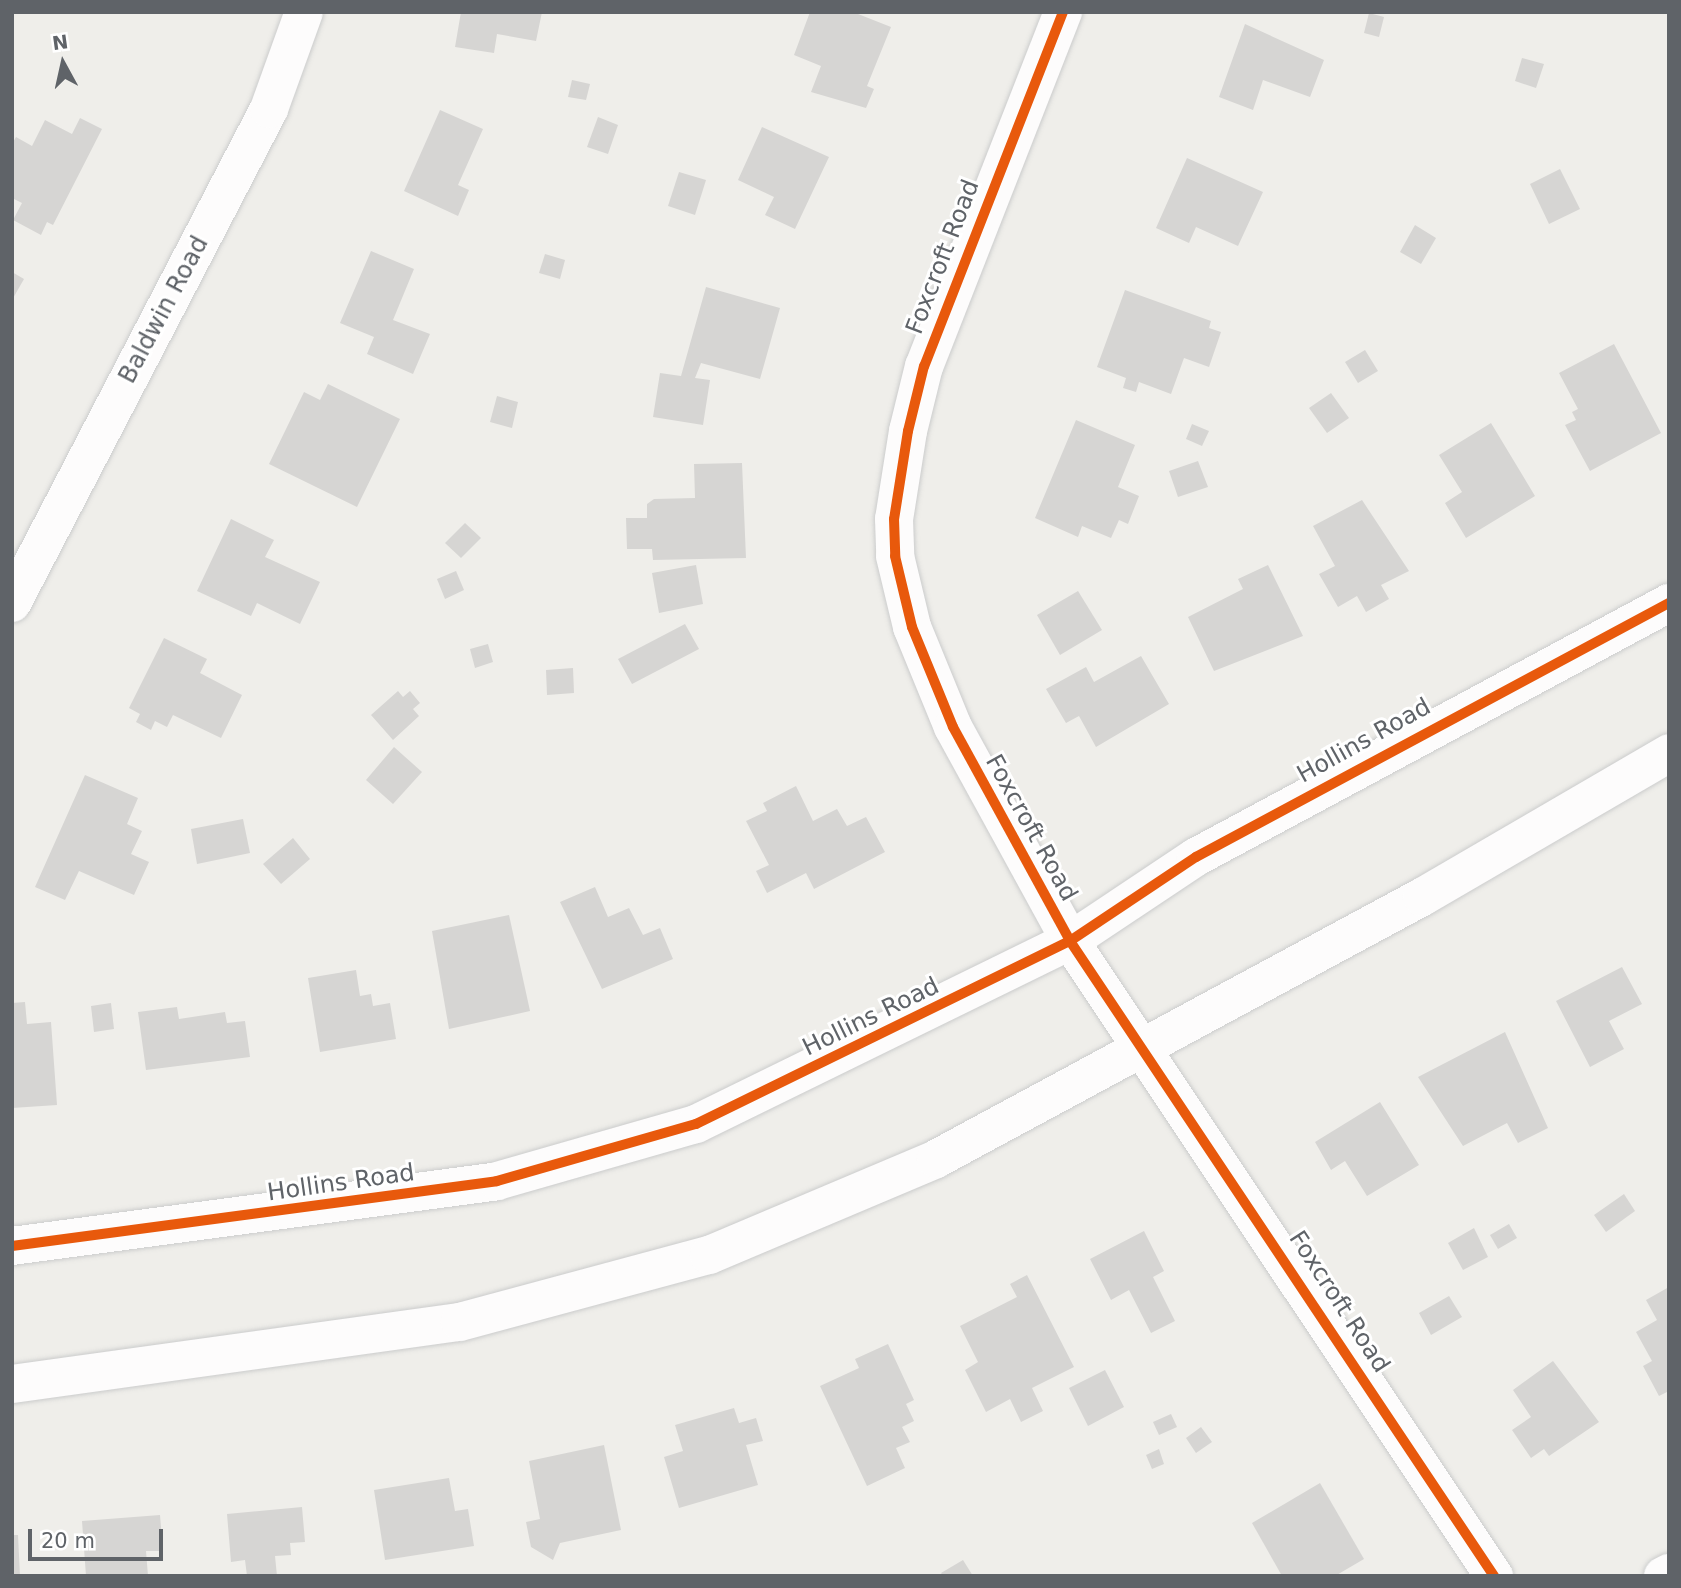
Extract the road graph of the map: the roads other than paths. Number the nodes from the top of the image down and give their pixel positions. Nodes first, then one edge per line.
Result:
1 (304, 12) edge
2 (1063, 12) edge
3 (12, 603) edge
4 (1669, 603) edge
5 (1669, 753) edge
6 (1070, 941) junction
7 (1143, 1045) junction
8 (12, 1246) edge
9 (12, 1384) edge
10 (1669, 1573) edge
11 (1494, 1576) edge
12 (1663, 1576) edge

1 - 3 street, Baldwin Road
2 - 6 street, Foxcroft Road
4 - 6 street, Hollins Road
5 - 7 street
6 - 7 street, Foxcroft Road
6 - 8 street, Hollins Road
7 - 9 street
7 - 11 street, Foxcroft Road
10 - 12 street

